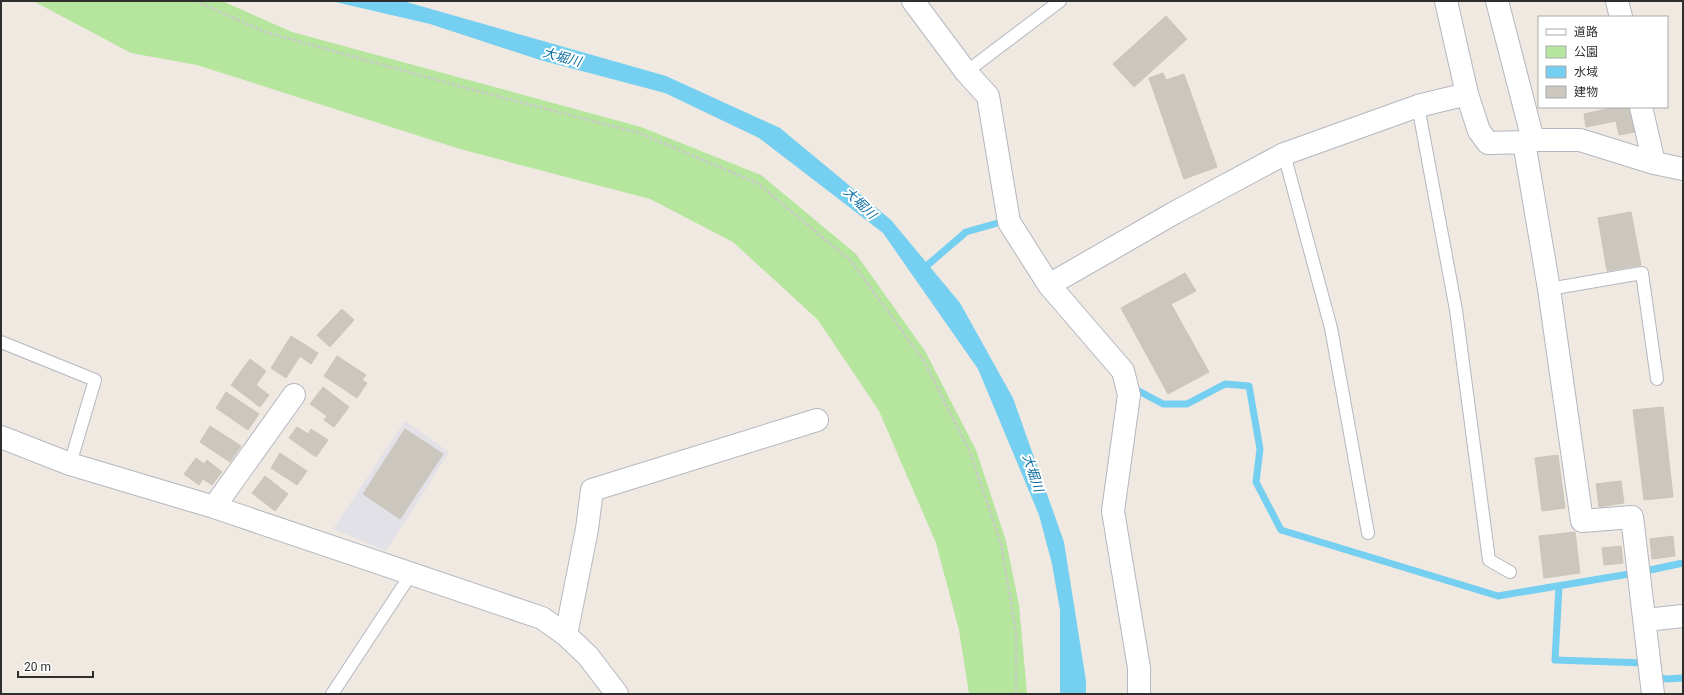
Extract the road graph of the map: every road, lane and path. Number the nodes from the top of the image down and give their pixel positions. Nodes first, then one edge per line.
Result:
1 (196, 1) edge
2 (913, 1) edge
3 (1060, 1) edge
4 (1446, 1) edge
5 (1498, 1) edge
6 (1617, 1) edge
7 (1621, 16) edge
8 (966, 72) junction
9 (1467, 94) junction
10 (1418, 106) junction
11 (1642, 108) edge
12 (1529, 141) junction
13 (1284, 154) junction
14 (1654, 163) junction
15 (1683, 168) edge
16 (1049, 285) junction
17 (1549, 289) junction
18 (1, 342) edge
19 (1657, 379) dead end
20 (294, 395) dead end
21 (817, 420) dead end
22 (1, 437) edge
23 (70, 464) junction
24 (214, 507) junction
25 (1368, 534) dead end
26 (1510, 572) dead end
27 (411, 574) junction
28 (1683, 616) edge
29 (1646, 620) junction
30 (566, 635) junction
31 (332, 694) edge
32 (617, 694) edge
33 (1016, 694) edge
34 (1139, 694) edge
35 (1653, 694) edge

1 - 33 path
2 - 8 street
3 - 8 lane
4 - 9 street
5 - 12 street
6 - 7 street
8 - 16 street
9 - 10 street
9 - 12 street
10 - 13 street
10 - 26 lane
11 - 14 street
12 - 14 street
12 - 17 street
13 - 16 street
13 - 25 lane
14 - 15 street
16 - 34 street
17 - 19 lane
17 - 29 street
18 - 23 lane
20 - 24 street
21 - 30 street
22 - 23 street
23 - 24 street
24 - 27 street
27 - 30 street
27 - 31 lane
28 - 29 street
29 - 35 street
30 - 32 street

